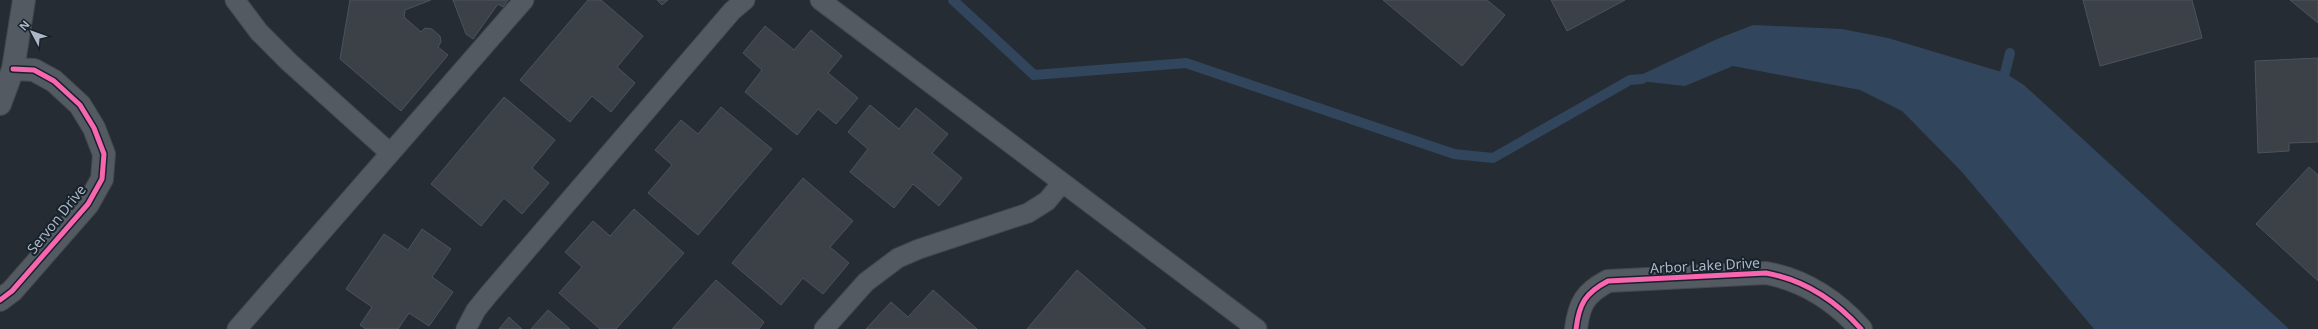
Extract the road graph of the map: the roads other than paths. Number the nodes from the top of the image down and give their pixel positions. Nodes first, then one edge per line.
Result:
1 (24, 0) edge
2 (236, 0) edge
3 (524, 0) edge
4 (745, 0) edge
5 (820, 0) edge
6 (13, 69) junction
7 (0, 104) edge
8 (390, 153) junction
9 (1062, 183) junction
10 (0, 300) edge
11 (237, 329) edge
12 (466, 329) edge
13 (824, 329) edge
14 (1257, 329) edge
15 (1576, 329) edge
16 (1861, 329) edge

1 - 6 street
2 - 8 lane
3 - 8 lane
4 - 12 lane
5 - 9 lane
6 - 7 street
6 - 10 street, Servon Drive
8 - 11 lane
9 - 13 lane
9 - 14 lane
15 - 16 street, Arbor Lake Drive

